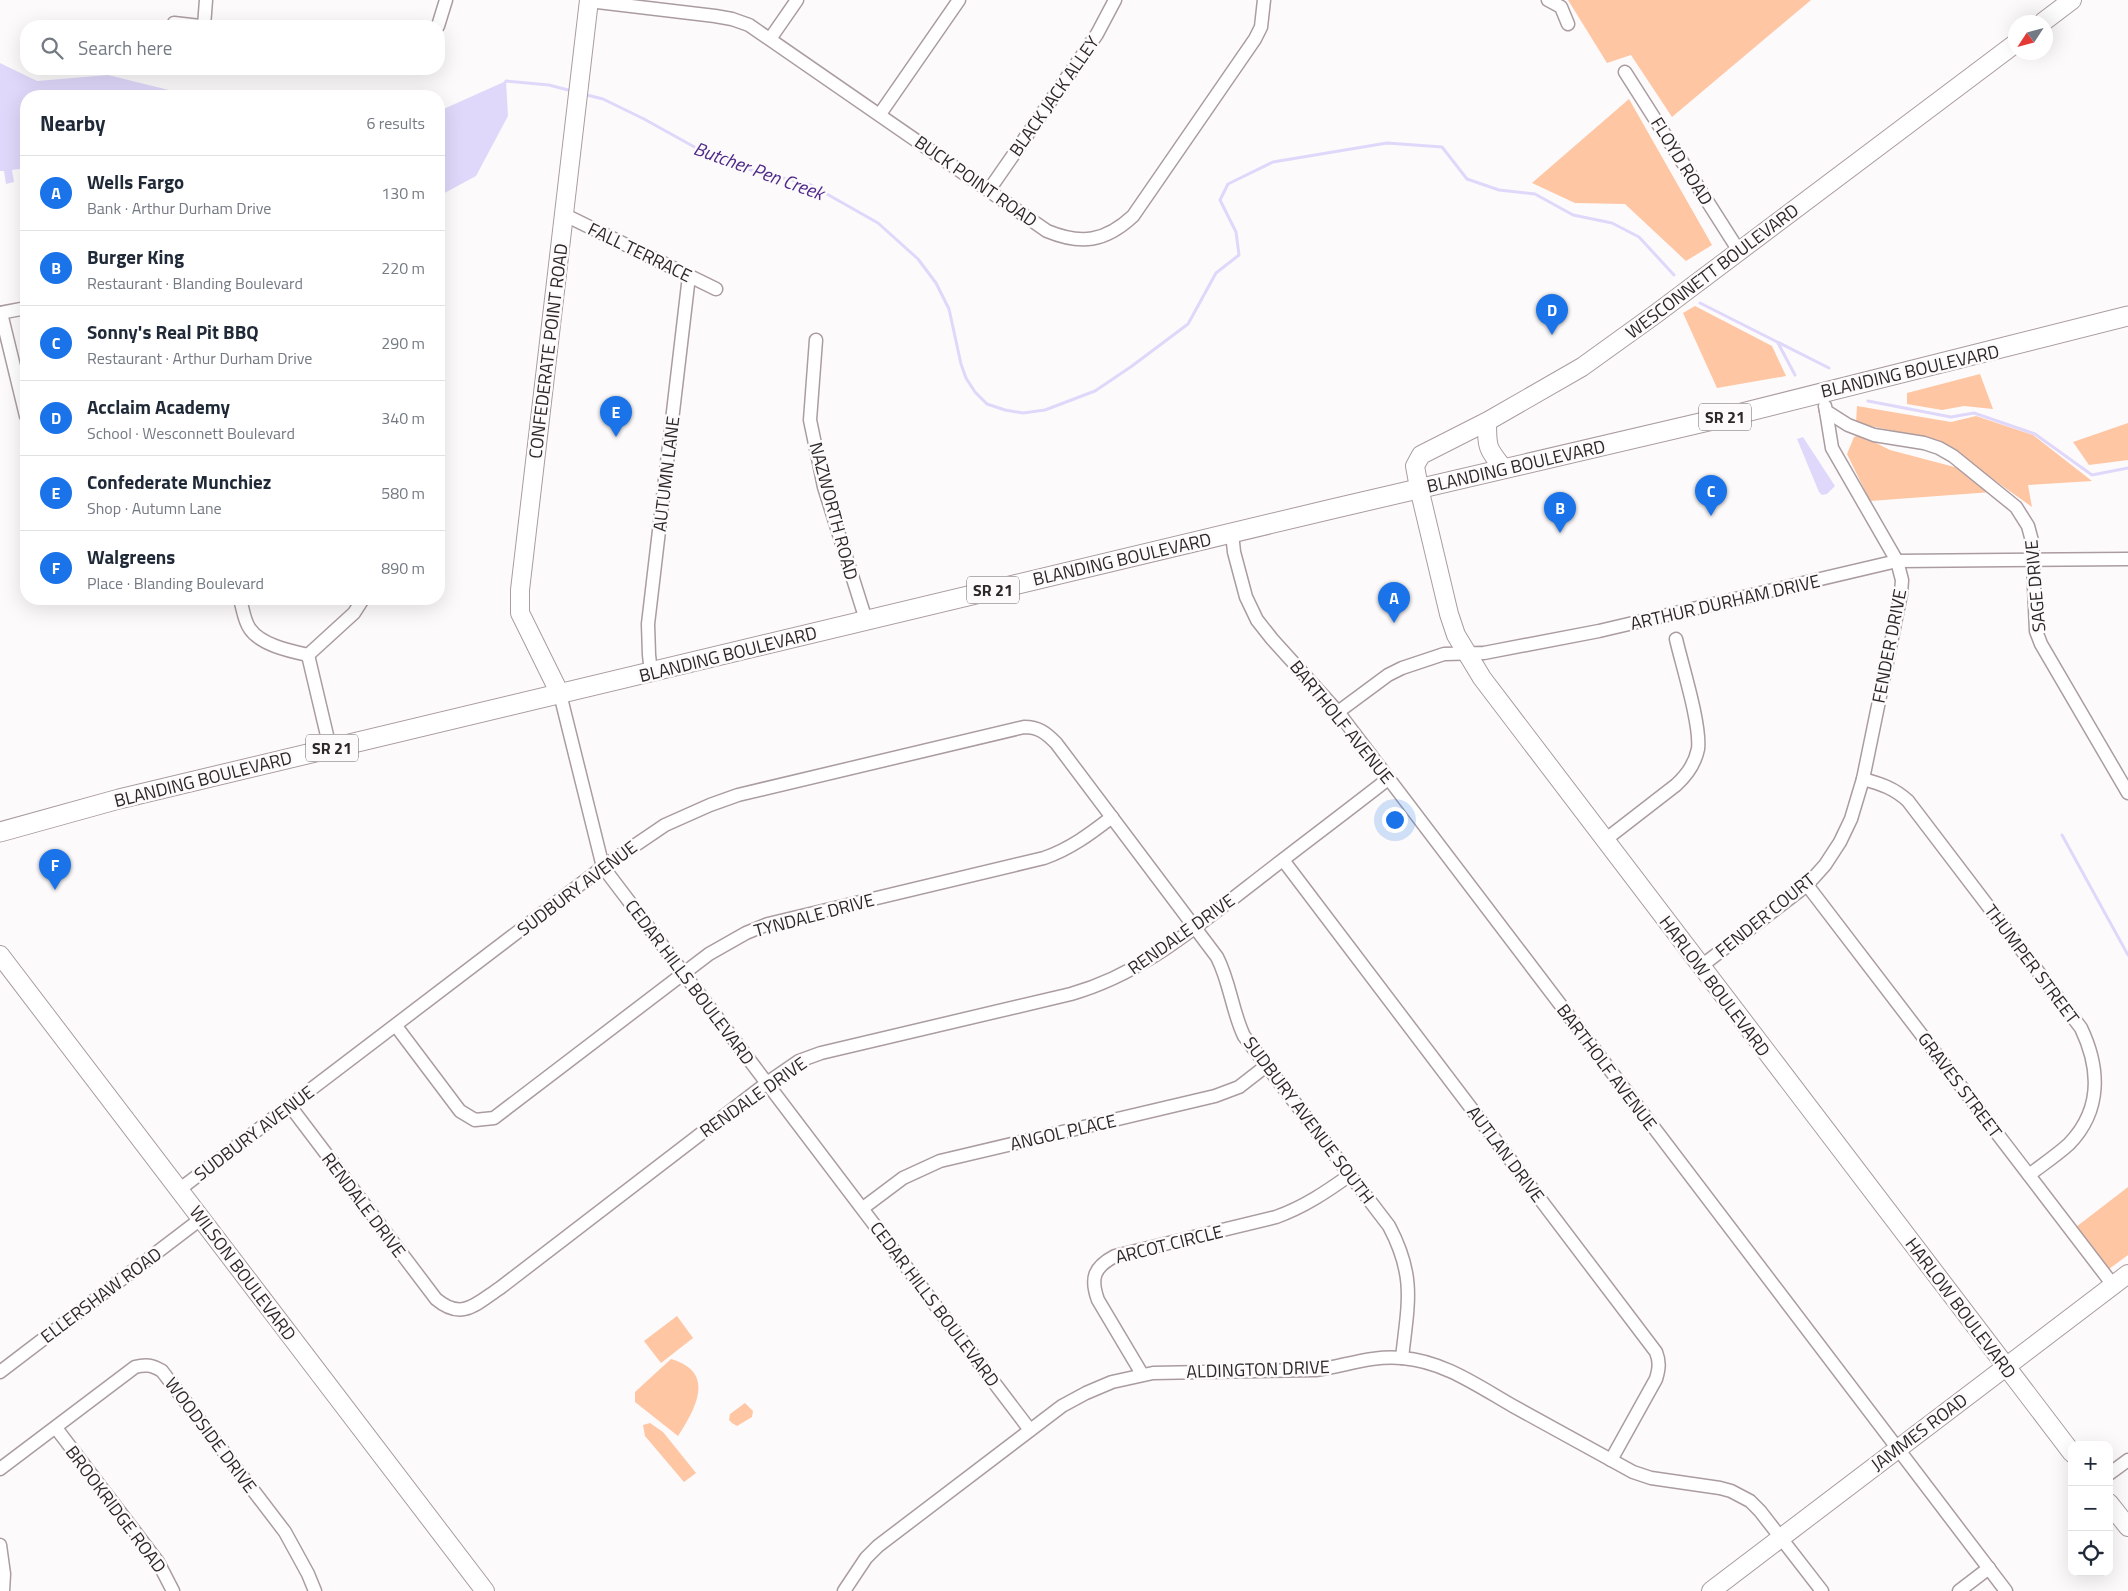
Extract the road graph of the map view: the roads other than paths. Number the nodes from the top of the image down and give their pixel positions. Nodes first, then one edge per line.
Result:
1 (206, 0) edge
2 (446, 0) edge
3 (797, 0) edge
4 (959, 0) edge
5 (1116, 0) edge
6 (1264, 0) edge
7 (1548, 0) edge
8 (2072, 0) edge
9 (589, 1) edge
10 (2052, 15) edge
11 (203, 20) edge
12 (440, 20) edge
13 (1568, 24) dead end
14 (770, 38) junction
15 (2008, 49) edge
16 (1625, 72) dead end
17 (880, 114) junction
18 (989, 190) junction
19 (565, 215) junction
20 (1739, 251) junction
21 (689, 276) junction
22 (716, 289) dead end
23 (20, 309) edge
24 (1, 313) edge
25 (2128, 316) edge
26 (816, 340) dead end
27 (20, 391) edge
28 (1820, 392) junction
29 (1826, 411) junction
30 (1487, 422) junction
31 (1504, 468) junction
32 (1419, 488) junction
33 (1232, 533) junction
34 (2128, 559) edge
35 (2033, 560) junction
36 (1897, 561) junction
37 (241, 605) edge
38 (359, 605) edge
39 (866, 620) junction
40 (1676, 639) dead end
41 (1466, 653) junction
42 (308, 655) junction
43 (652, 672) junction
44 (560, 694) junction
45 (1338, 712) junction
46 (1040, 729) joint
47 (330, 748) junction
48 (1388, 779) junction
49 (1863, 779) junction
50 (2128, 793) edge
51 (1112, 817) junction
52 (0, 832) edge
53 (1605, 840) junction
54 (1283, 860) junction
55 (603, 867) junction
56 (1807, 885) junction
57 (1196, 927) junction
58 (0, 955) edge
59 (1700, 967) junction
60 (684, 973) junction
61 (396, 1026) junction
62 (1266, 1066) junction
63 (767, 1083) junction
64 (290, 1106) junction
65 (1350, 1175) junction
66 (2029, 1175) junction
67 (180, 1190) junction
68 (862, 1208) junction
69 (202, 1218) junction
70 (2128, 1274) edge
71 (2113, 1285) junction
72 (1402, 1358) junction
73 (2006, 1367) junction
74 (0, 1372) edge
75 (1142, 1374) junction
76 (56, 1428) junction
77 (1030, 1430) junction
78 (1898, 1448) junction
79 (2068, 1449) edge
80 (1611, 1460) junction
81 (2128, 1460) edge
82 (0, 1469) edge
83 (2113, 1471) edge
84 (2113, 1508) edge
85 (2128, 1527) edge
86 (1781, 1538) junction
87 (0, 1545) edge
88 (1989, 1568) junction
89 (3, 1591) edge
90 (173, 1591) edge
91 (315, 1591) edge
92 (486, 1591) edge
93 (844, 1591) edge
94 (1711, 1591) edge
95 (1822, 1591) edge
96 (1959, 1591) edge
97 (2006, 1591) edge

1 - 11 street
2 - 12 street
3 - 14 street
4 - 17 street
5 - 18 street, BLACK JACK ALLEY
6 - 18 street, BUCK POINT ROAD
7 - 13 street
8 - 10 street
9 - 14 street, BUCK POINT ROAD
9 - 19 street, CONFEDERATE POINT ROAD
14 - 17 street, BUCK POINT ROAD
15 - 20 street, WESCONNETT BOULEVARD
16 - 20 street, FLOYD ROAD
17 - 18 street, BUCK POINT ROAD
19 - 21 street, FALL TERRACE
19 - 44 street, CONFEDERATE POINT ROAD
20 - 30 street, WESCONNETT BOULEVARD
21 - 22 street, FALL TERRACE
21 - 43 street, AUTUMN LANE
23 - 24 street
24 - 27 street
25 - 28 main road, BLANDING BOULEVARD / SR 21
26 - 39 street, NAZWORTH ROAD
28 - 29 street
28 - 31 main road, BLANDING BOULEVARD / SR 21
29 - 35 street, SAGE DRIVE
29 - 36 street, FENDER DRIVE
30 - 31 street
30 - 32 street, WESCONNETT BOULEVARD
31 - 32 main road, BLANDING BOULEVARD / SR 21
32 - 33 main road, BLANDING BOULEVARD / SR 21
32 - 41 street, HARLOW BOULEVARD
33 - 39 main road, BLANDING BOULEVARD / SR 21
33 - 45 street, BARTHOLF AVENUE
34 - 35 street, ARTHUR DURHAM DRIVE
35 - 36 street, ARTHUR DURHAM DRIVE
35 - 50 street, SAGE DRIVE
36 - 41 street, ARTHUR DURHAM DRIVE
36 - 49 street, FENDER DRIVE
37 - 42 street
38 - 42 street
39 - 43 main road, BLANDING BOULEVARD / SR 21
40 - 53 street
41 - 45 street, ARTHUR DURHAM DRIVE
41 - 53 street, HARLOW BOULEVARD
42 - 47 street
43 - 44 main road, BLANDING BOULEVARD / SR 21
44 - 47 main road, BLANDING BOULEVARD / SR 21
44 - 55 street, CEDAR HILLS BOULEVARD
45 - 48 street, BARTHOLF AVENUE
46 - 51 street, SUDBURY AVENUE SOUTH
46 - 55 street, SUDBURY AVENUE
47 - 52 main road, BLANDING BOULEVARD / SR 21
48 - 54 street, RENDALE DRIVE
48 - 78 street, BARTHOLF AVENUE
49 - 56 street, FENDER COURT
49 - 66 street, THUMPER STREET
51 - 57 street, SUDBURY AVENUE SOUTH
51 - 60 street, TYNDALE DRIVE
53 - 59 street, HARLOW BOULEVARD
54 - 57 street, RENDALE DRIVE
54 - 80 street, AUTLAN DRIVE
55 - 60 street, CEDAR HILLS BOULEVARD
55 - 61 street, SUDBURY AVENUE
56 - 59 street, FENDER COURT
56 - 66 street, GRAVES STREET
57 - 62 street, SUDBURY AVENUE SOUTH
57 - 63 street, RENDALE DRIVE
58 - 67 street, WILSON BOULEVARD
59 - 73 street, HARLOW BOULEVARD
60 - 61 street, TYNDALE DRIVE
60 - 63 street, CEDAR HILLS BOULEVARD
61 - 64 street, SUDBURY AVENUE
62 - 65 street, SUDBURY AVENUE SOUTH
62 - 68 street, ANGOL PLACE
63 - 64 street, RENDALE DRIVE
63 - 68 street, CEDAR HILLS BOULEVARD
64 - 67 street, SUDBURY AVENUE
65 - 72 street, SUDBURY AVENUE SOUTH
65 - 75 street, ARCOT CIRCLE
66 - 71 street, GRAVES STREET
67 - 69 street, WILSON BOULEVARD
68 - 77 street, CEDAR HILLS BOULEVARD
69 - 74 street, ELLERSHAW ROAD
69 - 92 street, WILSON BOULEVARD
70 - 71 street, JAMMES ROAD
71 - 73 street, JAMMES ROAD
72 - 75 street, ALDINGTON DRIVE
72 - 80 street, ALDINGTON DRIVE
73 - 78 street, JAMMES ROAD
73 - 79 street, HARLOW BOULEVARD
75 - 77 street, ALDINGTON DRIVE
76 - 82 street, WOODSIDE DRIVE
76 - 90 street, BROOKRIDGE ROAD
76 - 91 street, WOODSIDE DRIVE
77 - 93 street, ALDINGTON DRIVE
78 - 86 street, JAMMES ROAD
78 - 88 street, BARTHOLF AVENUE
80 - 86 street, ALDINGTON DRIVE
81 - 83 street
84 - 85 street
86 - 94 street, JAMMES ROAD
86 - 95 street, ALDINGTON DRIVE
87 - 89 street
88 - 96 street
88 - 97 street, BARTHOLF AVENUE

